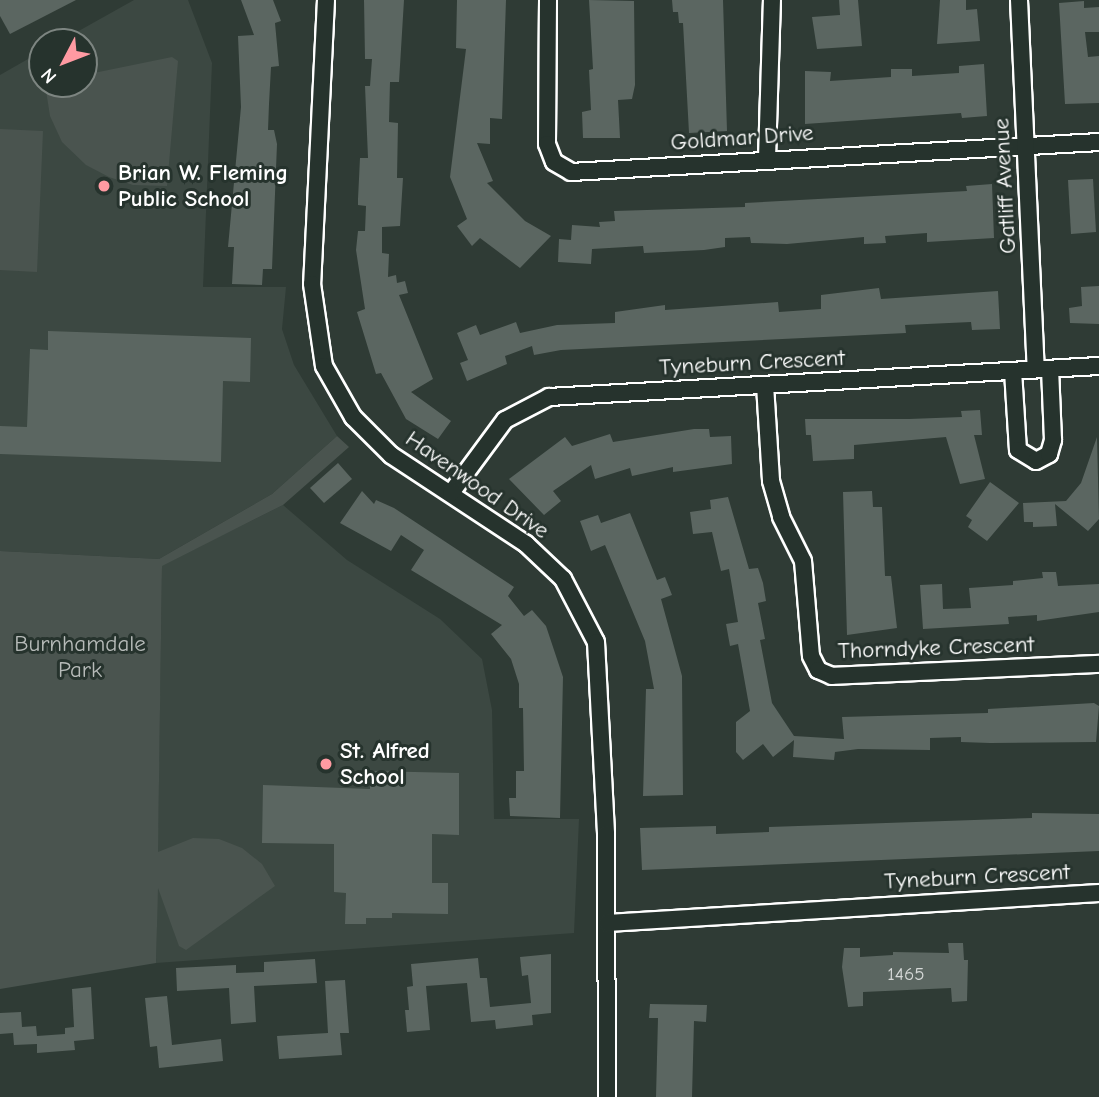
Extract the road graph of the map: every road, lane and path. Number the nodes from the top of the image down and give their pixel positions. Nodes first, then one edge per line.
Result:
1 (326, 0) edge
2 (548, 0) edge
3 (772, 0) edge
4 (1019, 0) edge
5 (1099, 142) edge
6 (1026, 145) junction
7 (767, 158) junction
8 (1099, 366) edge
9 (1043, 369) junction
10 (1013, 371) junction
11 (765, 386) junction
12 (451, 493) junction
13 (1099, 664) edge
14 (1099, 893) edge
15 (607, 923) junction
16 (607, 1097) edge

1 - 12 street, Havenwood Drive
2 - 7 street, Goldmar Drive
3 - 7 street
4 - 6 street, Gatliff Avenue
5 - 6 street, Goldmar Drive
6 - 7 street, Goldmar Drive
6 - 9 street, Gatliff Avenue
8 - 9 street, Tyneburn Crescent
9 - 10 street, Tyneburn Crescent
9 - 10 street, Gatliff Avenue
10 - 11 street, Tyneburn Crescent
11 - 12 street, Tyneburn Crescent
11 - 13 street, Thorndyke Crescent
12 - 15 street, Havenwood Drive
14 - 15 street, Tyneburn Crescent
15 - 16 street, Havenwood Drive

